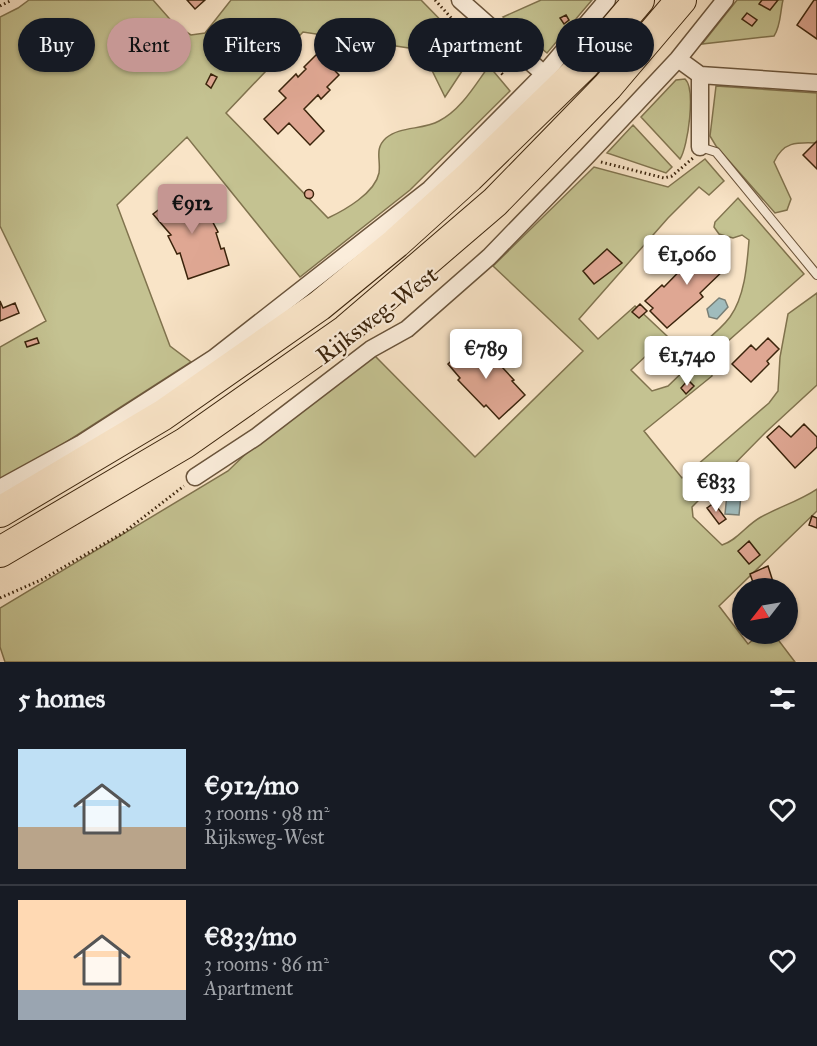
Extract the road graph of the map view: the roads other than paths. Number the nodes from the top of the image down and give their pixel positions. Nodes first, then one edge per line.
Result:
1 (460, 0) edge
2 (607, 0) edge
3 (639, 0) edge
4 (681, 0) edge
5 (725, 0) edge
6 (678, 59) junction
7 (544, 74) junction
8 (700, 75) junction
9 (817, 83) edge
10 (700, 147) joint
11 (817, 275) edge
12 (195, 477) road end
13 (0, 488) edge
14 (0, 512) edge
15 (0, 552) edge

1 - 7 street
2 - 7 street
3 - 14 highway
4 - 15 highway
5 - 6 street, Rijksweg-West
6 - 8 street
6 - 12 street, Rijksweg-West
7 - 13 street
8 - 9 street
8 - 10 street
10 - 11 lane

